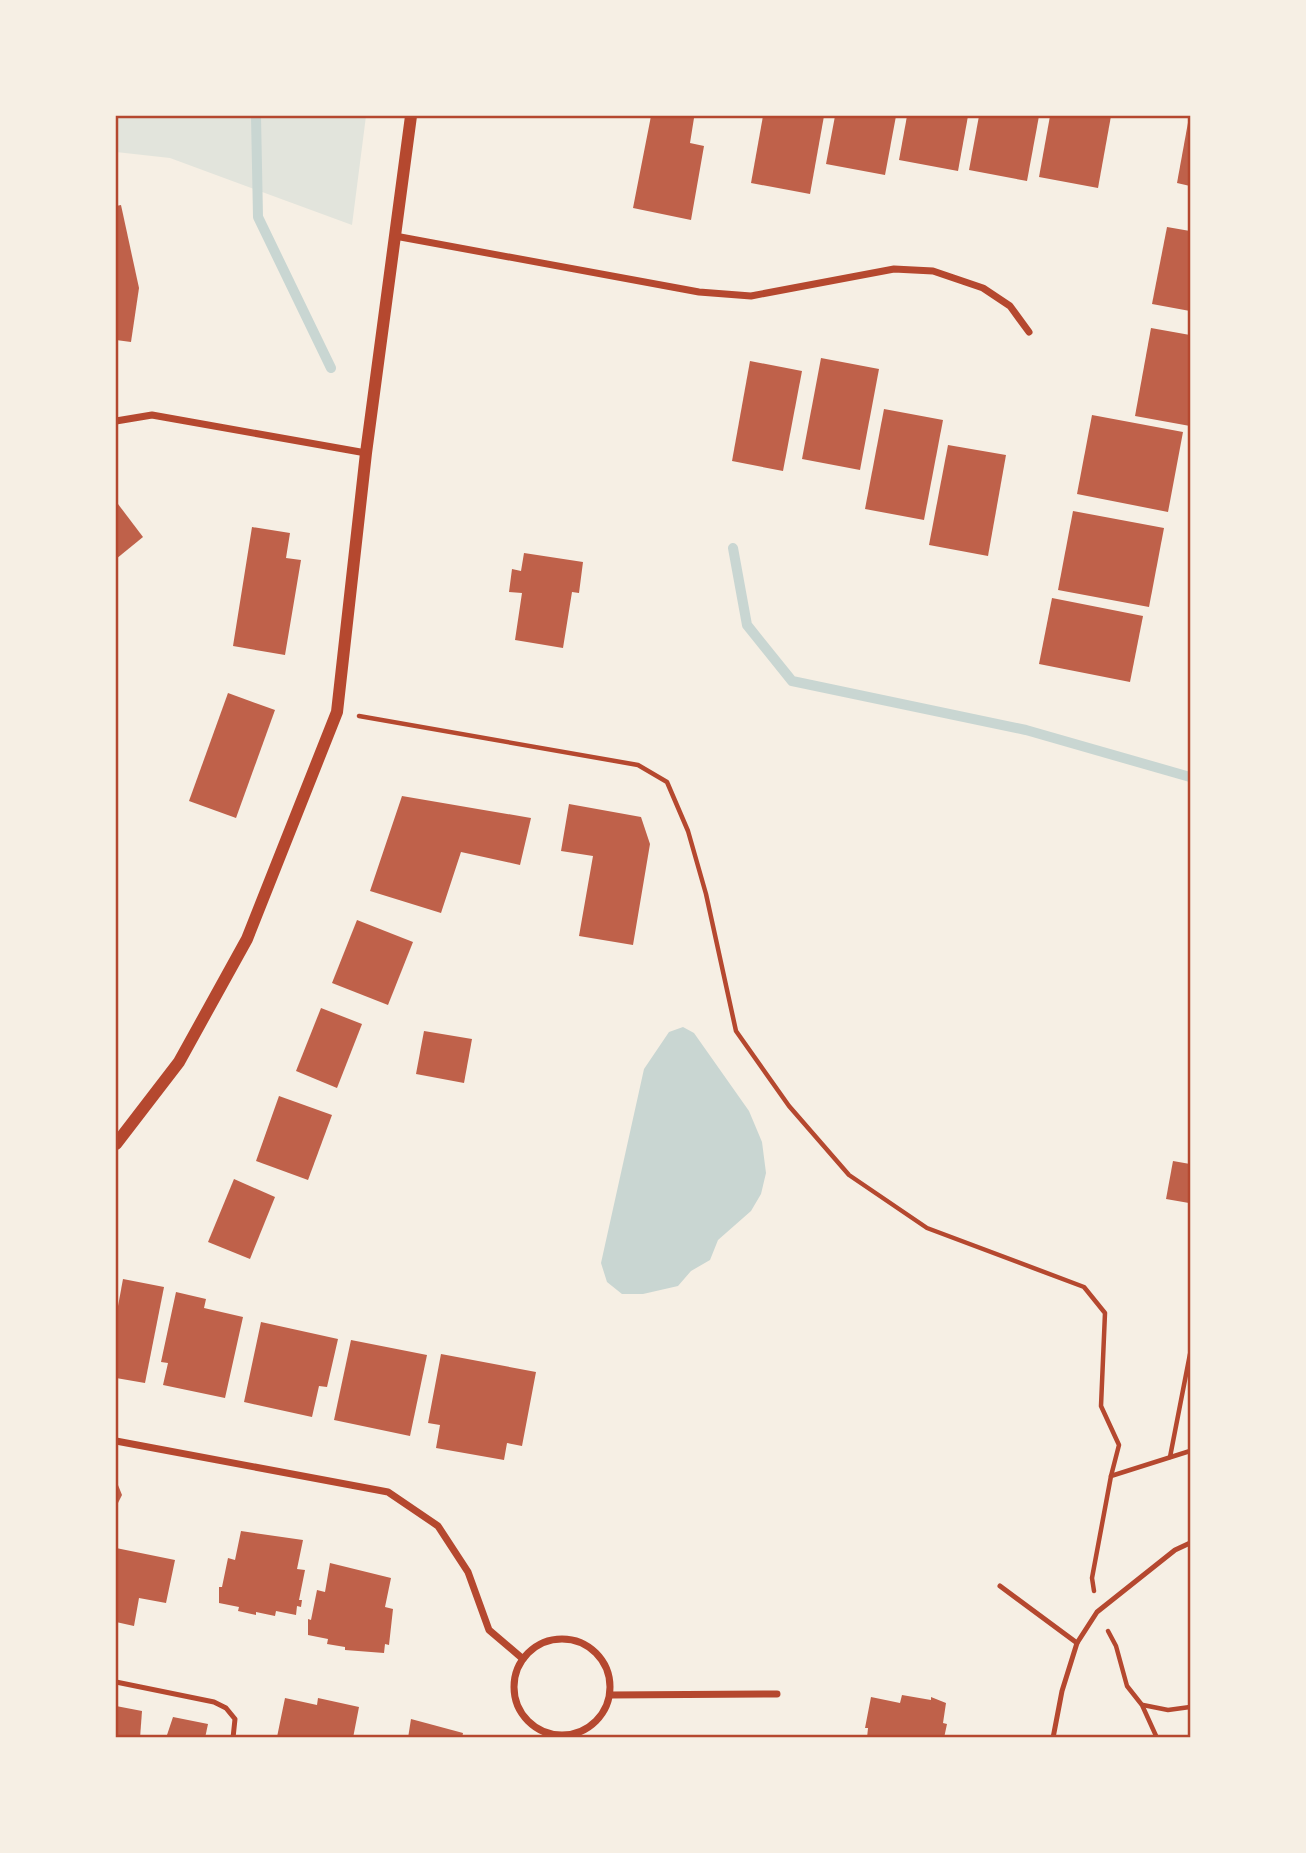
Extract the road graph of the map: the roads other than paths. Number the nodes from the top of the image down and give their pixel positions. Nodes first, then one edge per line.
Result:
1 (411, 116) edge
2 (395, 236) junction
3 (1029, 332) dead end
4 (116, 421) edge
5 (366, 453) junction
6 (116, 1144) edge
7 (116, 1441) edge
8 (1191, 1543) edge
9 (1000, 1586) dead end
10 (1077, 1643) junction
11 (523, 1659) junction
12 (116, 1682) edge
13 (777, 1694) dead end
14 (610, 1695) junction
15 (233, 1738) edge
16 (1053, 1738) edge

1 - 2 street
2 - 3 street
2 - 5 street
4 - 5 street
5 - 6 street
7 - 11 street
8 - 10 lane
9 - 10 lane
10 - 16 lane
11 - 14 street
11 - 14 street
12 - 15 lane
13 - 14 street

